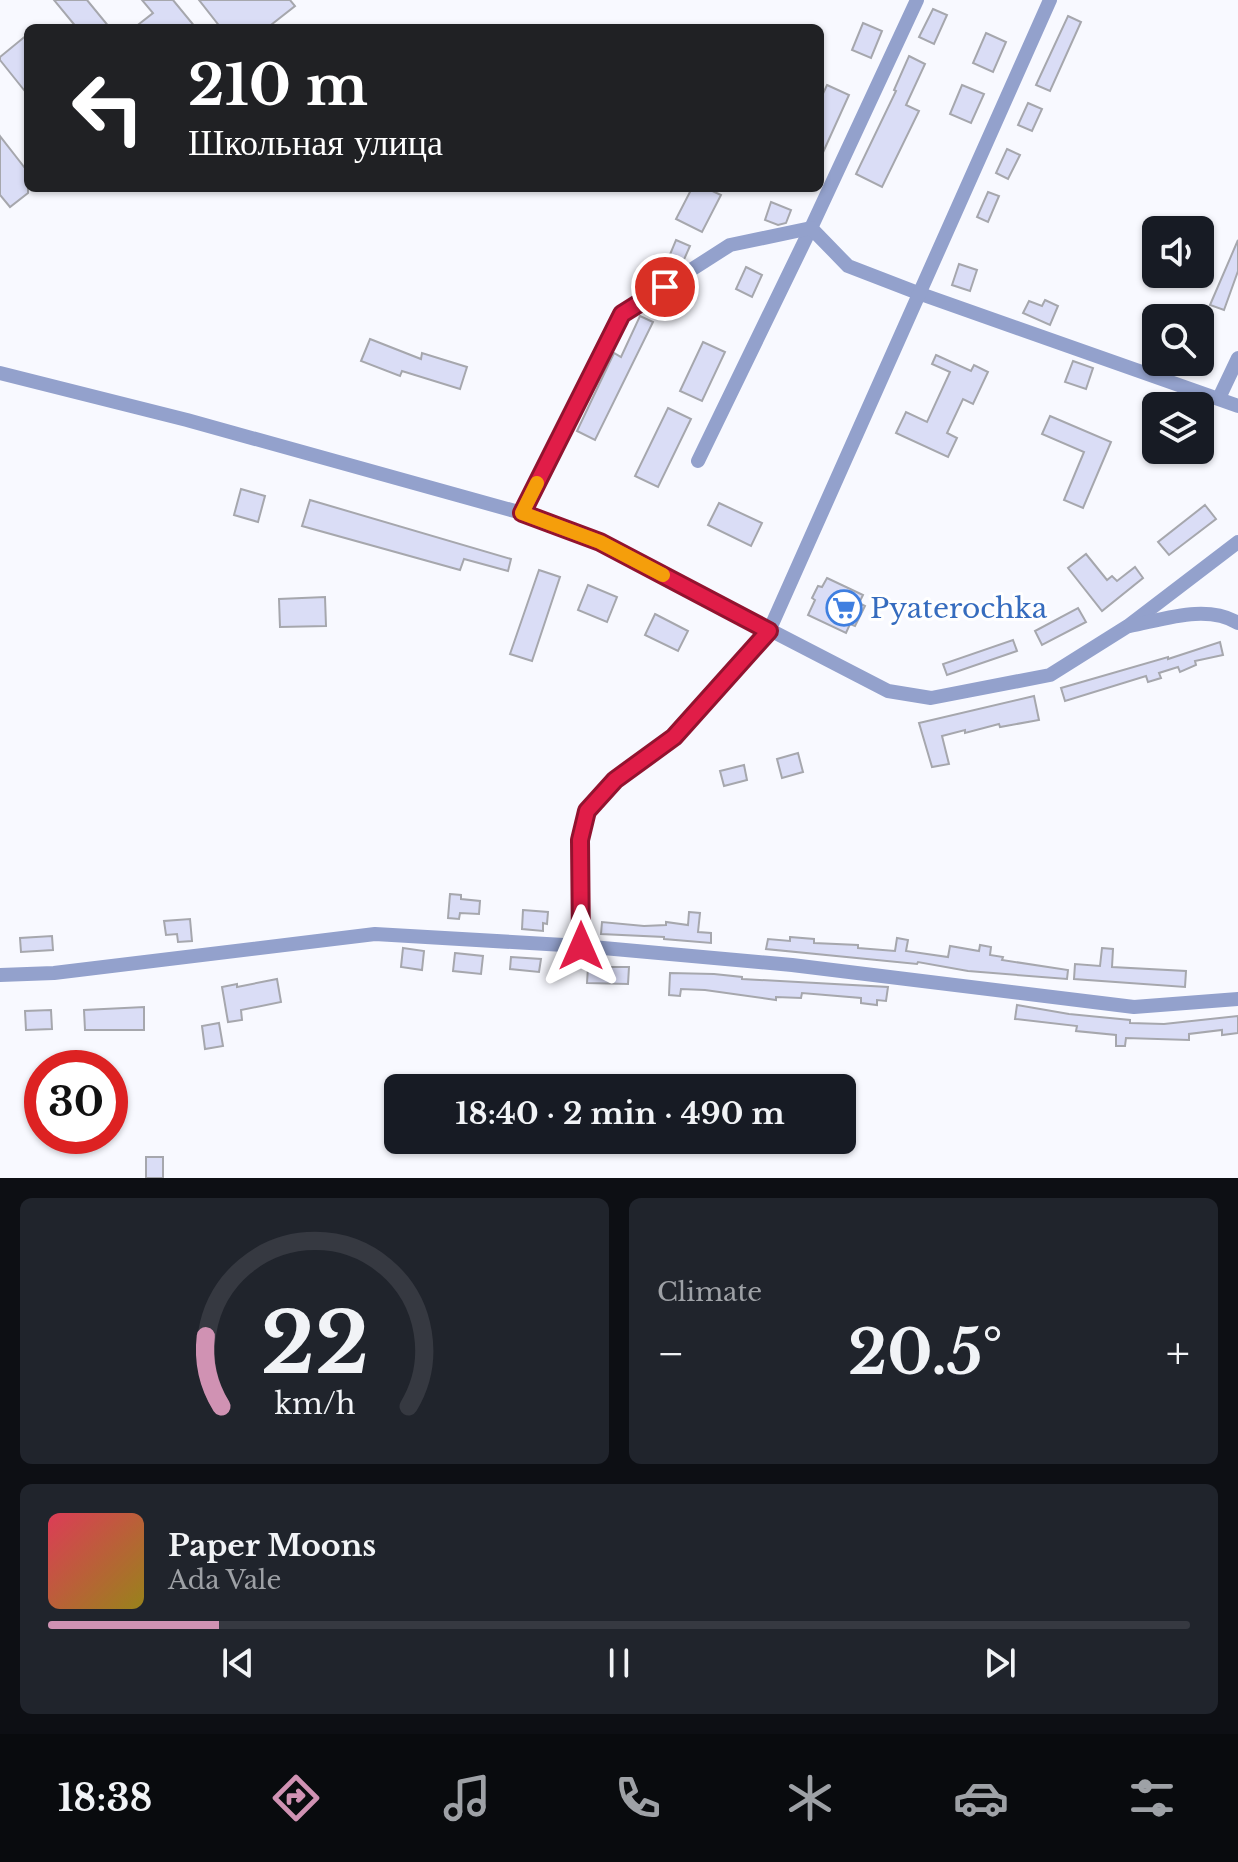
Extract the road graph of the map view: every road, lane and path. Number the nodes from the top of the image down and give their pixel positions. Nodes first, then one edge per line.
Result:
1 (917, 0) edge
2 (1050, 0) edge
3 (811, 228) junction
4 (918, 293) junction
5 (1238, 358) edge
6 (0, 373) edge
7 (1219, 398) junction
8 (1238, 406) edge
9 (698, 461) dead end
10 (522, 513) junction
11 (1238, 542) edge
12 (1238, 623) edge
13 (1128, 626) junction
14 (769, 631) junction
15 (581, 946) junction
16 (0, 975) edge
17 (1238, 999) edge

1 - 3 street
2 - 4 street
3 - 4 street
3 - 9 street
3 - 10 street
4 - 7 street
4 - 14 street
5 - 7 street
6 - 10 street
7 - 8 street
10 - 14 street
11 - 13 street
12 - 13 street
13 - 14 street
14 - 15 street
15 - 16 street
15 - 17 street

